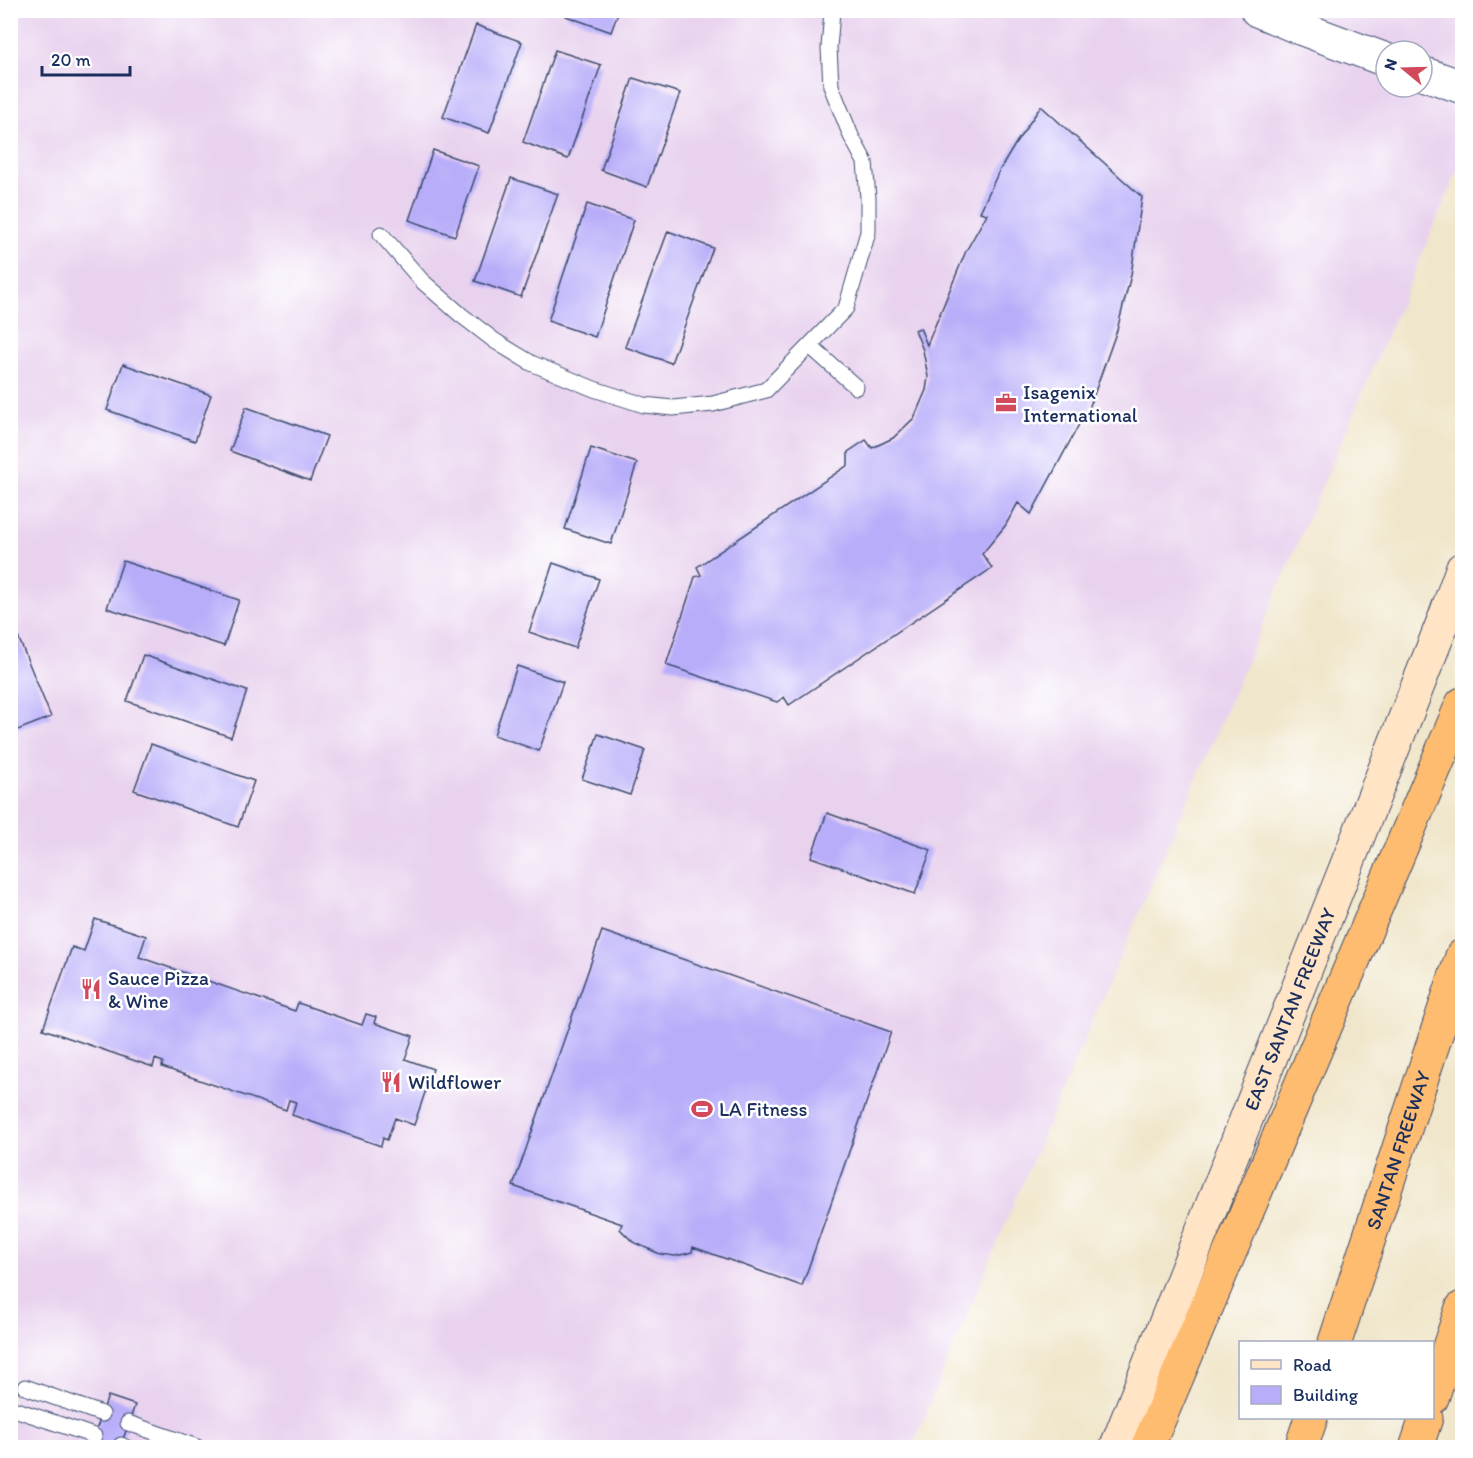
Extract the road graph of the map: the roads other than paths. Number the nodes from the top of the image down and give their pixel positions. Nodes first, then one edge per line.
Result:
1 (1257, 10) edge
2 (832, 12) dead end
3 (1374, 56) edge
4 (1434, 77) edge
5 (1462, 87) edge
6 (381, 234) dead end
7 (810, 345) junction
8 (856, 387) dead end
9 (1462, 569) edge
10 (1462, 704) edge
11 (1462, 956) edge
12 (1462, 1308) edge
13 (1335, 1341) edge
14 (25, 1387) dead end
15 (1434, 1392) edge
16 (17, 1410) dead end
17 (102, 1414) dead end
18 (1311, 1419) edge
19 (1426, 1419) edge
20 (128, 1423) dead end
21 (93, 1436) dead end
22 (197, 1447) edge
23 (1116, 1448) edge
24 (1147, 1448) edge
25 (1301, 1448) edge
26 (1416, 1448) edge

1 - 3 street
2 - 7 lane
4 - 5 street
6 - 7 lane
7 - 8 lane
9 - 23 main road, EAST SANTAN FREEWAY
10 - 24 highway
11 - 13 highway, SANTAN FREEWAY
12 - 15 highway
14 - 17 lane
16 - 21 lane
18 - 25 highway
19 - 26 highway
20 - 22 lane

